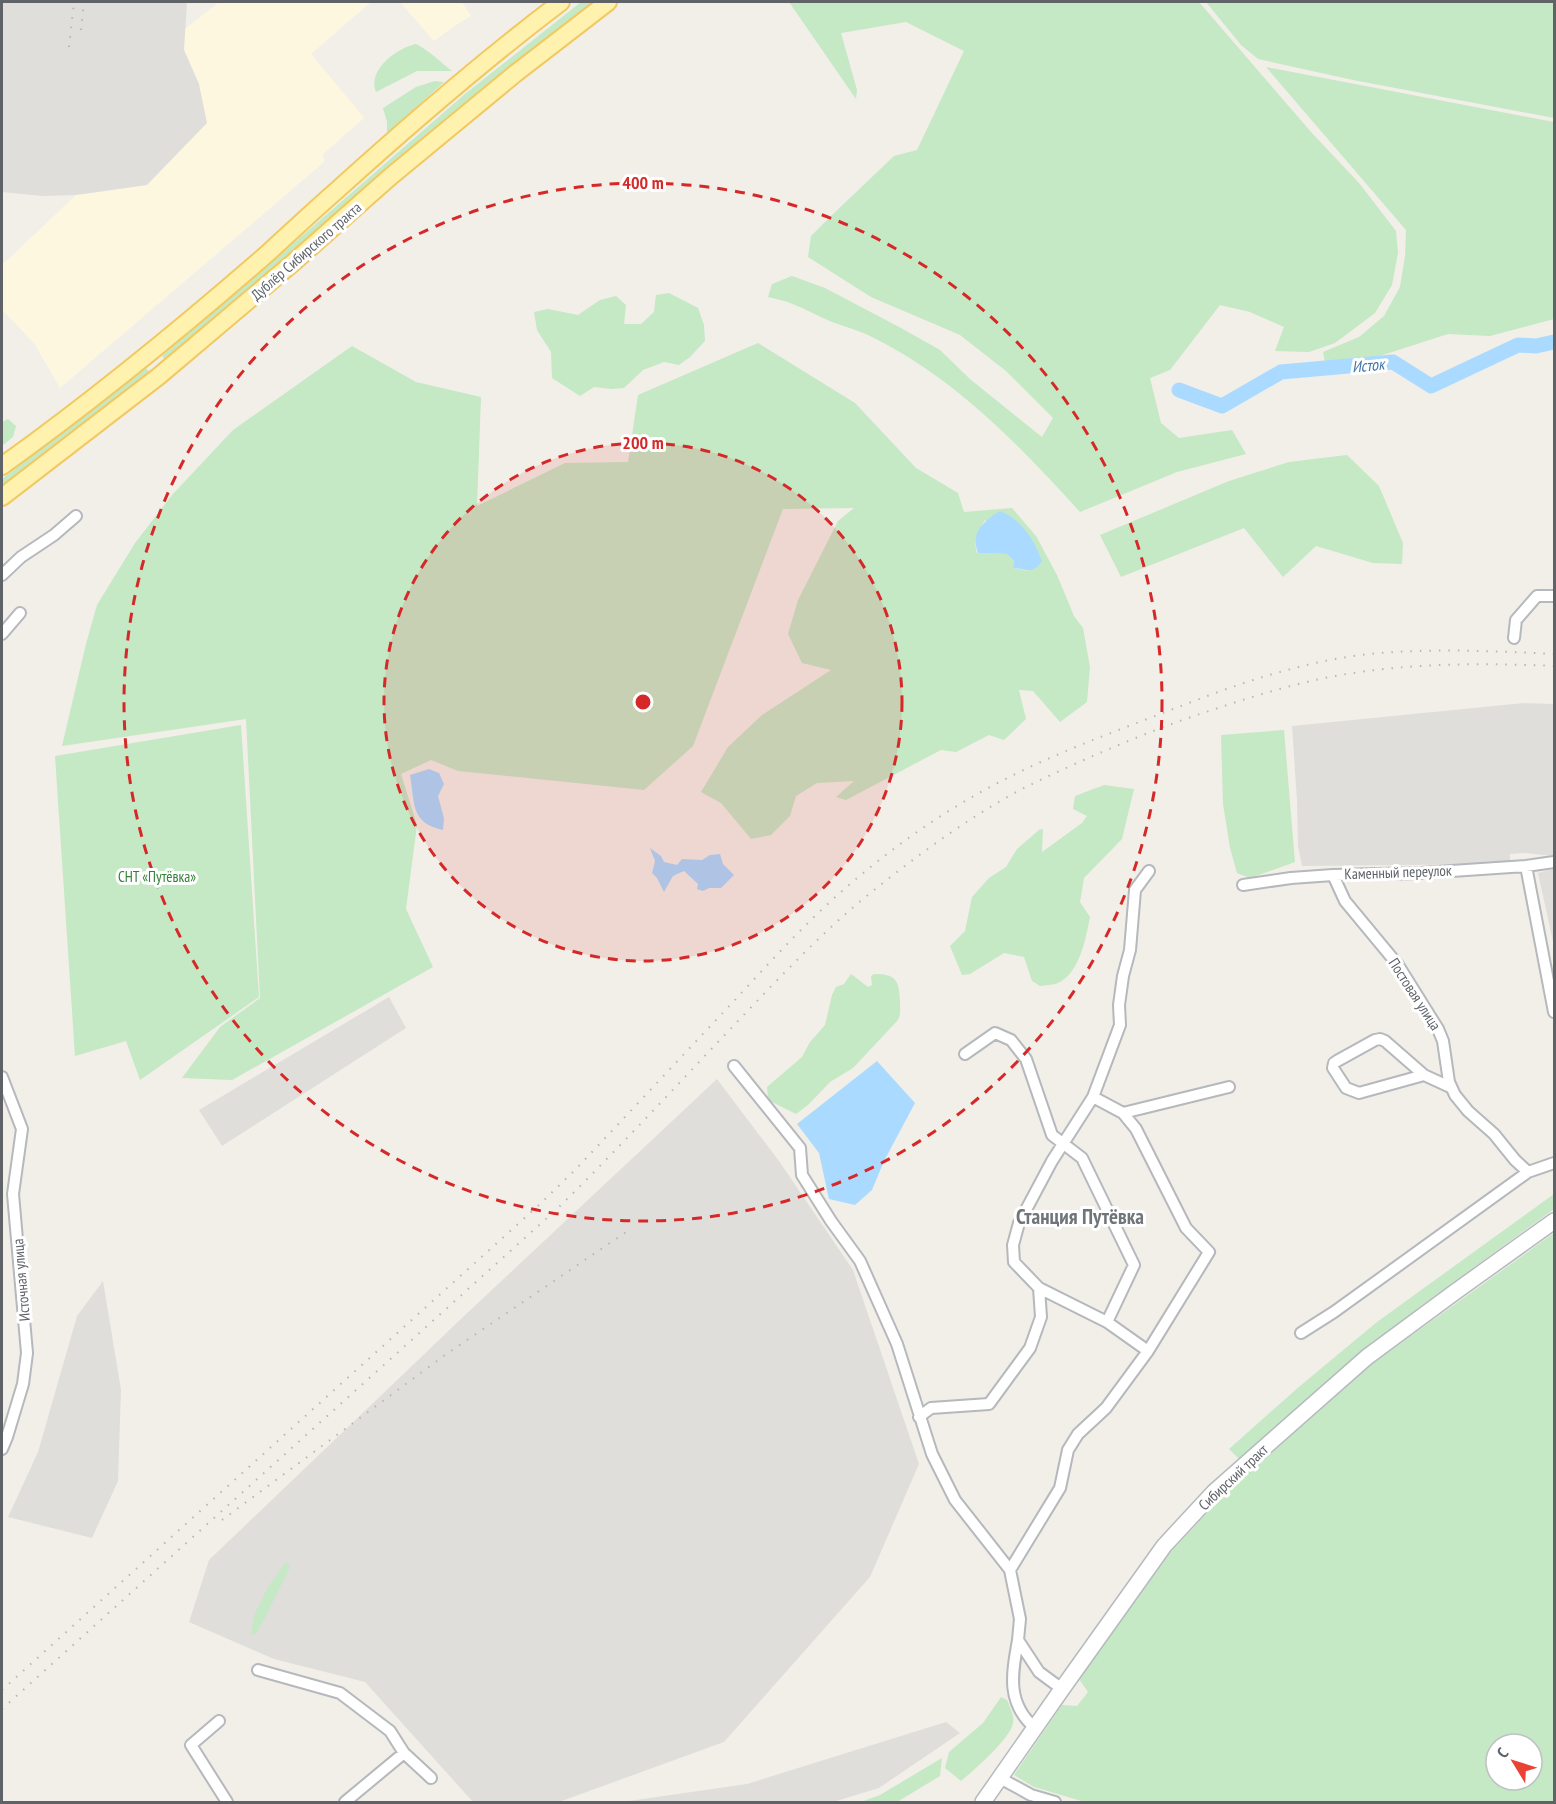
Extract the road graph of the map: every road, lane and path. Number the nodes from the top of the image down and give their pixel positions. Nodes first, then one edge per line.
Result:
1 (561, 2) edge
2 (608, 2) edge
3 (2, 466) edge
4 (2, 497) edge
5 (76, 516) dead end
6 (2, 575) edge
7 (1554, 596) edge
8 (20, 613) dead end
9 (2, 634) edge
10 (1514, 638) dead end
11 (1554, 862) edge
12 (1526, 866) junction
13 (1149, 871) dead end
14 (1332, 874) junction
15 (1243, 885) dead end
16 (1554, 1012) edge
17 (965, 1054) dead end
18 (734, 1066) dead end
19 (1424, 1075) junction
20 (2, 1077) edge
21 (1229, 1087) dead end
22 (1450, 1087) junction
23 (1093, 1097) junction
24 (1122, 1113) junction
25 (1064, 1144) junction
26 (1554, 1163) edge
27 (1528, 1172) junction
28 (1554, 1221) edge
29 (1039, 1288) junction
30 (1107, 1322) junction
31 (1301, 1334) dead end
32 (1148, 1351) junction
33 (919, 1417) junction
34 (2, 1449) edge
35 (1010, 1570) junction
36 (1018, 1640) junction
37 (258, 1670) dead end
38 (1062, 1689) junction
39 (219, 1721) dead end
40 (1035, 1728) junction
41 (404, 1753) junction
42 (431, 1778) dead end
43 (1000, 1778) junction
44 (227, 1803) edge
45 (345, 1803) edge
46 (983, 1803) edge
47 (1055, 1803) edge

1 - 3 main road, Дублёр Сибирского тракта
2 - 4 main road, Дублёр Сибирского тракта
5 - 6 street
7 - 10 street
8 - 9 street
11 - 12 street, Каменный переулок
12 - 14 street, Каменный переулок
12 - 16 street
13 - 23 street
14 - 15 street, Каменный переулок
14 - 22 street, Постовая улица
17 - 25 street
18 - 33 street
19 - 19 street
19 - 22 street
20 - 34 street, Источная улица
21 - 24 street
22 - 27 street, Постовая улица
23 - 24 street
23 - 25 street
24 - 32 street
25 - 29 street
25 - 30 street
26 - 27 street
27 - 31 street
28 - 38 main road, Сибирский тракт
29 - 30 street
29 - 33 street
30 - 32 street
32 - 35 street
33 - 35 street
35 - 36 street
36 - 38 street
36 - 40 street
37 - 41 street
38 - 40 main road, Сибирский тракт
39 - 44 street
40 - 43 main road, Сибирский тракт
41 - 42 street
41 - 45 street
43 - 46 main road, Сибирский тракт
43 - 47 street

